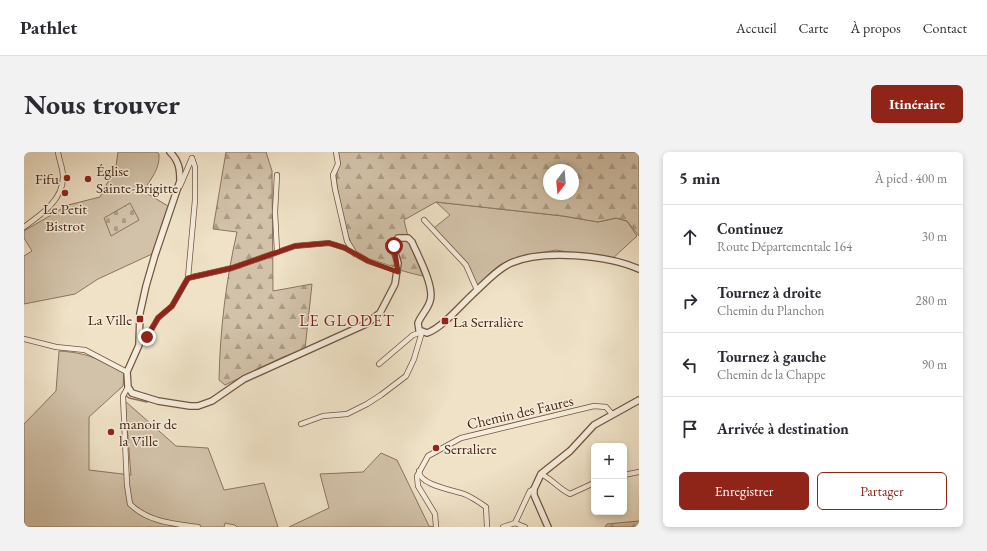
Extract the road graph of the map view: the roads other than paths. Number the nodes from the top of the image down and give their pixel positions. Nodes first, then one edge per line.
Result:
1 (58, 152) edge
2 (170, 152) edge
3 (336, 152) edge
4 (277, 175) dead end
5 (178, 188) junction
6 (424, 220) dead end
7 (24, 227) edge
8 (277, 251) junction
9 (356, 256) junction
10 (639, 269) edge
11 (398, 272) junction
12 (188, 278) junction
13 (477, 290) junction
14 (422, 332) junction
15 (24, 338) edge
16 (140, 341) junction
17 (379, 364) dead end
18 (127, 372) junction
19 (128, 387) junction
20 (639, 400) edge
21 (612, 414) junction
22 (301, 424) dead end
23 (419, 471) junction
24 (639, 472) edge
25 (541, 474) junction
26 (627, 474) edge
27 (591, 484) edge
28 (534, 489) junction
29 (515, 523) junction
30 (198, 527) edge
31 (436, 527) edge
32 (487, 527) edge
33 (503, 527) edge
34 (525, 527) edge
35 (548, 527) edge

1 - 7 street
2 - 5 street
3 - 9 street
4 - 8 street
5 - 12 street
5 - 16 street
6 - 13 street
8 - 9 street
8 - 12 street
9 - 11 street
10 - 13 street
11 - 14 street
11 - 19 street
12 - 16 street
13 - 14 street
14 - 17 street
14 - 22 street
15 - 18 street
16 - 18 street
18 - 19 street
19 - 30 street
20 - 21 street
21 - 23 street, Chemin des Faures
21 - 25 street
23 - 31 street
23 - 32 street
24 - 26 street
25 - 27 street
25 - 28 street
28 - 29 street
28 - 35 street
29 - 33 street
29 - 34 street

